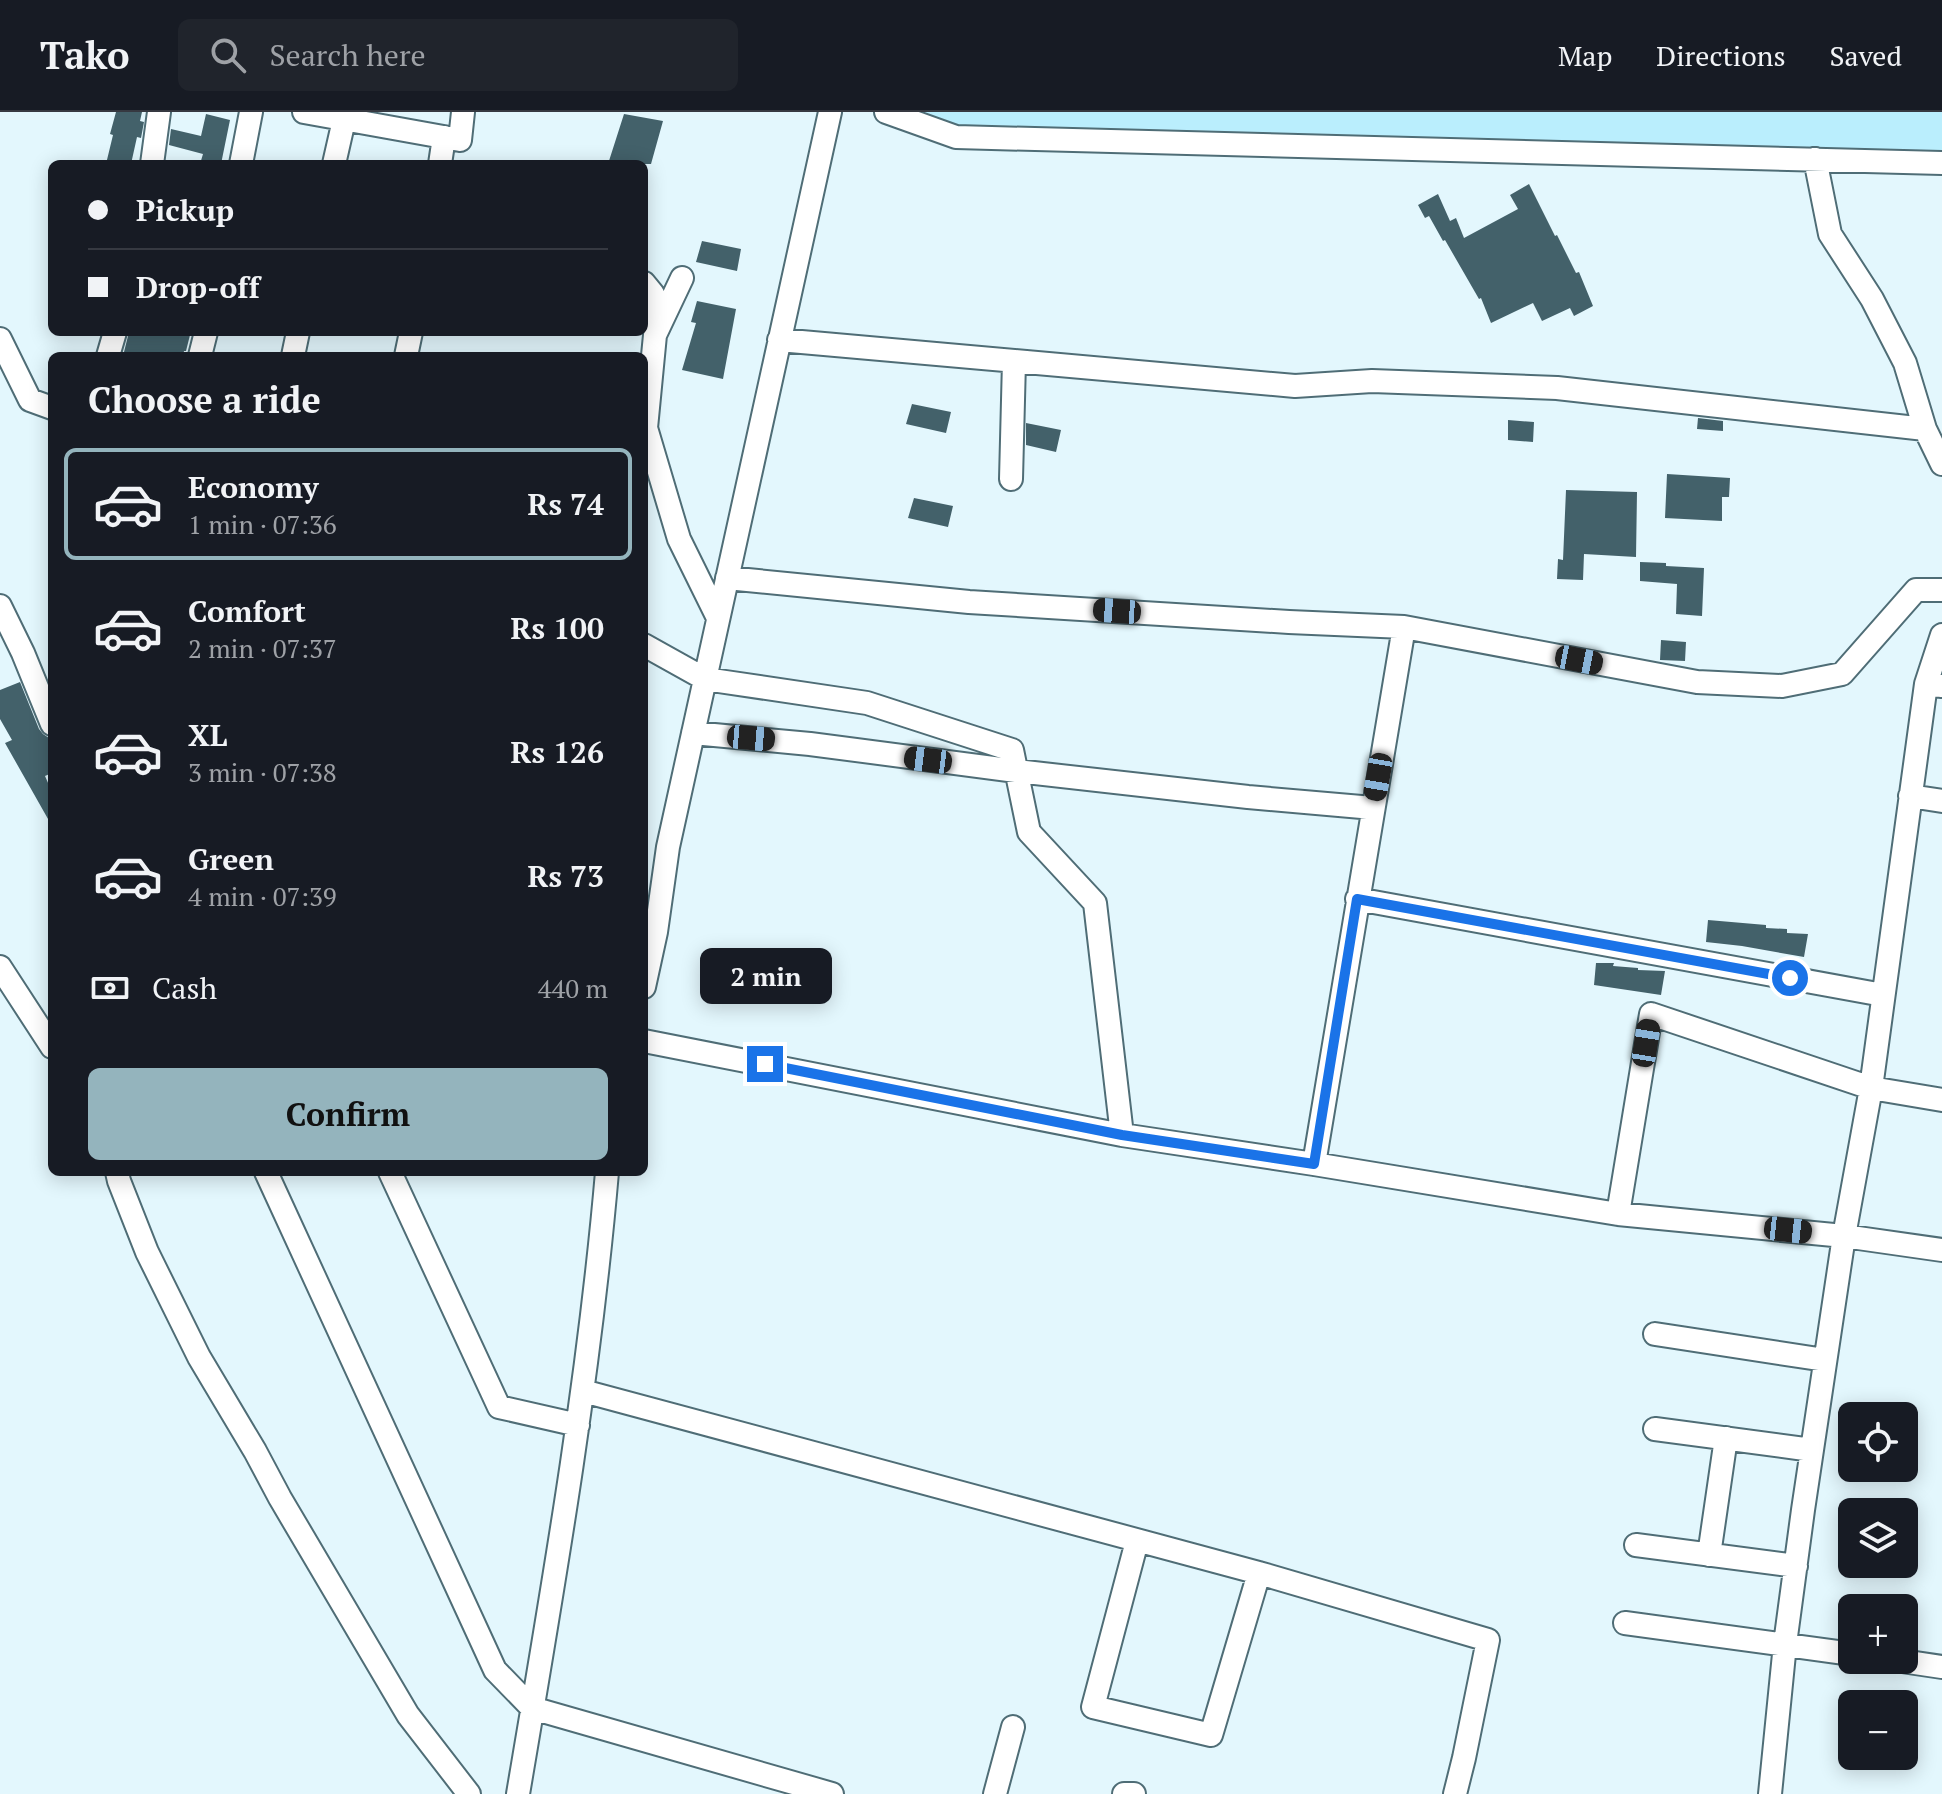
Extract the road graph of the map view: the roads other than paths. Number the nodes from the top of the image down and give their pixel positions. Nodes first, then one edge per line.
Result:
1 (159, 112) edge
2 (251, 112) edge
3 (304, 112) edge
4 (463, 112) edge
5 (830, 112) edge
6 (886, 112) edge
7 (344, 120) junction
8 (444, 137) junction
9 (1815, 159) junction
10 (153, 160) edge
11 (242, 160) edge
12 (335, 160) edge
13 (441, 160) edge
14 (1942, 163) edge
15 (682, 278) dead end
16 (648, 288) edge
17 (655, 335) junction
18 (0, 339) edge
19 (779, 340) junction
20 (1014, 361) junction
21 (48, 407) edge
22 (648, 407) edge
23 (1925, 429) junction
24 (648, 435) edge
25 (1942, 464) edge
26 (1011, 479) dead end
27 (727, 578) junction
28 (1942, 590) edge
29 (0, 606) edge
30 (718, 618) junction
31 (1404, 627) junction
32 (1942, 635) edge
33 (648, 647) edge
34 (705, 679) junction
35 (1934, 685) edge
36 (48, 714) edge
37 (693, 733) junction
38 (1016, 771) junction
39 (1910, 796) junction
40 (1942, 801) edge
41 (1373, 808) junction
42 (1357, 899) junction
43 (651, 918) edge
44 (648, 947) edge
45 (0, 967) edge
46 (1883, 995) junction
47 (48, 1041) edge
48 (648, 1042) edge
49 (1871, 1088) junction
50 (1942, 1100) edge
51 (1122, 1135) junction
52 (1314, 1164) junction
53 (118, 1176) edge
54 (268, 1176) edge
55 (392, 1176) edge
56 (607, 1176) edge
57 (1618, 1214) junction
58 (1844, 1236) junction
59 (1942, 1250) edge
60 (1655, 1334) dead end
61 (1825, 1360) junction
62 (583, 1391) junction
63 (578, 1425) junction
64 (1655, 1429) dead end
65 (1726, 1438) junction
66 (1812, 1450) junction
67 (1137, 1541) junction
68 (1636, 1545) dead end
69 (1709, 1555) junction
70 (1796, 1566) junction
71 (1259, 1573) junction
72 (1625, 1623) dead end
73 (1785, 1644) junction
74 (1838, 1652) edge
75 (1918, 1663) edge
76 (1942, 1667) edge
77 (532, 1708) junction
78 (1013, 1727) dead end
79 (469, 1794) edge
80 (518, 1794) edge
81 (832, 1794) edge
82 (995, 1794) edge
83 (1124, 1794) edge
84 (1134, 1794) edge
85 (1455, 1794) edge
86 (1770, 1794) edge

1 - 10 street
2 - 11 street
3 - 7 street
4 - 8 street
5 - 19 street
6 - 9 street
7 - 8 street
7 - 12 street
8 - 13 street
9 - 14 street
9 - 23 street
15 - 17 street
16 - 17 street
17 - 22 street
18 - 21 street
19 - 20 street
19 - 27 street
20 - 23 street
20 - 26 street
23 - 25 street
24 - 30 street
27 - 30 street
27 - 31 street
28 - 31 street
29 - 36 street
30 - 34 street
31 - 41 street
32 - 35 street
33 - 34 street
34 - 37 street
34 - 38 street
35 - 39 street
37 - 38 street
37 - 43 street
38 - 41 street
38 - 51 street
39 - 40 street
39 - 46 street
41 - 42 street
42 - 46 street
42 - 52 street
43 - 44 street
45 - 47 street
46 - 49 street
48 - 51 street
49 - 50 street
49 - 57 street
49 - 58 street
51 - 52 street
52 - 57 street
53 - 79 street
54 - 77 street
55 - 63 street
56 - 62 street
57 - 58 street
58 - 59 street
58 - 61 street
60 - 61 street
61 - 66 street
62 - 63 street
62 - 67 street
63 - 77 street
64 - 65 street
65 - 66 street
65 - 69 street
66 - 70 street
67 - 71 street
67 - 71 street
68 - 69 street
69 - 70 street
70 - 73 street
71 - 85 street
72 - 73 street
73 - 74 street
73 - 86 street
75 - 76 street
77 - 80 street
77 - 81 street
78 - 82 street
83 - 84 street

